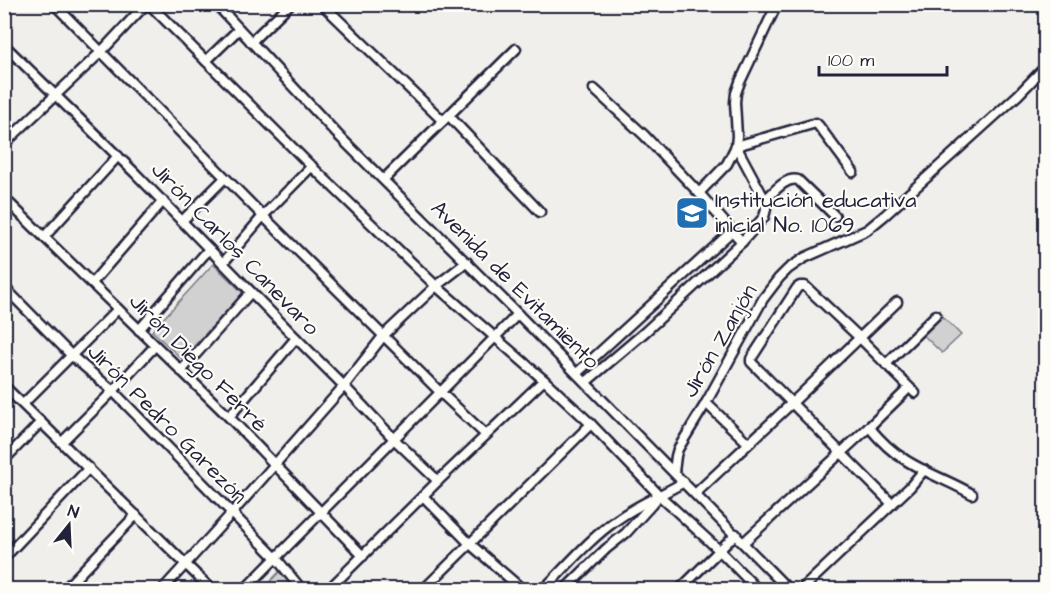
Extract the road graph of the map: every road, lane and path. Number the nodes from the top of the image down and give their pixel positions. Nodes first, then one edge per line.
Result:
1 (54, 4) edge
2 (147, 4) edge
3 (216, 4) edge
4 (290, 4) edge
5 (322, 4) edge
6 (777, 4) edge
7 (239, 29) junction
8 (251, 42) junction
9 (4, 45) edge
10 (516, 49) dead end
11 (101, 52) junction
12 (206, 61) junction
13 (1046, 66) edge
14 (594, 89) dead end
15 (56, 95) junction
16 (446, 118) junction
17 (4, 144) edge
18 (735, 146) junction
19 (118, 156) junction
20 (312, 166) junction
21 (853, 172) dead end
22 (225, 177) junction
23 (384, 179) junction
24 (699, 193) junction
25 (4, 198) edge
26 (765, 200) junction
27 (163, 201) junction
28 (540, 212) dead end
29 (263, 216) junction
30 (836, 216) dead end
31 (182, 221) junction
32 (732, 231) junction
33 (44, 237) junction
34 (742, 242) junction
35 (209, 249) junction
36 (467, 262) junction
37 (223, 263) junction
38 (92, 284) junction
39 (436, 286) junction
40 (4, 287) edge
41 (251, 292) junction
42 (897, 302) dead end
43 (118, 309) junction
44 (519, 314) junction
45 (936, 315) dead end
46 (139, 330) junction
47 (384, 336) junction
48 (495, 337) junction
49 (859, 337) junction
50 (296, 338) junction
51 (155, 345) junction
52 (72, 356) junction
53 (886, 364) junction
54 (181, 370) junction
55 (577, 374) junction
56 (544, 380) junction
57 (586, 382) junction
58 (4, 386) edge
59 (344, 386) junction
60 (113, 392) junction
61 (440, 392) junction
62 (706, 403) junction
63 (792, 403) junction
64 (24, 404) junction
65 (230, 417) junction
66 (41, 422) junction
67 (591, 424) junction
68 (869, 427) junction
69 (486, 435) junction
70 (394, 439) junction
71 (62, 442) junction
72 (748, 443) junction
73 (841, 452) junction
74 (4, 460) edge
75 (275, 464) junction
76 (88, 468) junction
77 (924, 470) junction
78 (674, 472) junction
79 (438, 482) junction
80 (684, 482) junction
81 (695, 494) junction
82 (972, 494) dead end
83 (660, 496) junction
84 (424, 497) junction
85 (892, 504) junction
86 (232, 513) junction
87 (321, 513) junction
88 (136, 515) junction
89 (736, 534) junction
90 (469, 543) junction
91 (743, 543) junction
92 (719, 550) junction
93 (363, 556) junction
94 (4, 558) edge
95 (276, 558) junction
96 (185, 564) junction
97 (787, 589) edge
98 (64, 590) edge
99 (162, 590) edge
100 (212, 590) edge
101 (244, 590) edge
102 (302, 590) edge
103 (328, 590) edge
104 (423, 590) edge
105 (523, 590) edge
106 (543, 590) edge
107 (564, 590) edge
108 (679, 590) edge
109 (758, 590) edge
110 (801, 590) edge

1 - 11 street
2 - 11 street
2 - 12 street
3 - 7 street, Avenida de Evitamiento
4 - 8 street
5 - 16 street
6 - 18 street
7 - 8 street, Avenida de Evitamiento
7 - 12 street
8 - 23 street, Avenida de Evitamiento
9 - 15 street, Jirón Carlos Canevaro
10 - 16 street
11 - 15 street
11 - 22 street
12 - 20 street
13 - 62 street, Jirón Zanjón
14 - 24 street
15 - 17 street
15 - 19 street, Jirón Carlos Canevaro
16 - 23 street
16 - 28 street
18 - 21 street
18 - 24 street
18 - 26 street
19 - 27 street, Jirón Carlos Canevaro
19 - 33 street
20 - 29 street
20 - 39 street
22 - 29 street
22 - 31 street
23 - 36 street, Avenida de Evitamiento
24 - 32 street
25 - 33 street, Jirón Diego Ferré
26 - 30 street
26 - 34 street
27 - 31 street, Jirón Carlos Canevaro
27 - 38 street
29 - 37 street
29 - 47 street
31 - 35 street, Jirón Carlos Canevaro
32 - 34 street
32 - 55 street
33 - 38 street, Jirón Diego Ferré
34 - 57 street
35 - 37 street, Jirón Carlos Canevaro
35 - 46 street
36 - 39 street
36 - 44 street, Avenida de Evitamiento
37 - 41 street, Jirón Carlos Canevaro
38 - 43 street, Jirón Diego Ferré
39 - 47 street
39 - 48 street
40 - 52 street, Jirón Pedro Garezón
41 - 50 street, Jirón Carlos Canevaro
41 - 54 street
42 - 49 street
43 - 46 street, Jirón Diego Ferré
43 - 52 street
44 - 48 street
44 - 55 street, Avenida de Evitamiento
45 - 53 street
46 - 51 street, Jirón Diego Ferré
47 - 59 street
47 - 61 street
48 - 56 street
48 - 61 street
49 - 53 street
49 - 63 street
49 - 63 street
50 - 59 street, Jirón Carlos Canevaro
50 - 65 street
51 - 54 street, Jirón Diego Ferré
51 - 60 street
52 - 60 street, Jirón Pedro Garezón
52 - 64 street
53 - 68 street
54 - 65 street, Jirón Diego Ferré
55 - 57 street, Avenida de Evitamiento
56 - 67 street
56 - 69 street
57 - 78 street, Avenida de Evitamiento
58 - 64 street
59 - 70 street, Jirón Carlos Canevaro
59 - 75 street
60 - 71 street
60 - 86 street, Jirón Pedro Garezón
61 - 69 street
61 - 70 street
62 - 72 street
62 - 78 street, Jirón Zanjón
63 - 72 street
63 - 73 street
64 - 66 street
65 - 75 street, Jirón Diego Ferré
66 - 71 street
66 - 74 street
67 - 83 street
67 - 90 street
68 - 73 street
68 - 77 street
69 - 79 street
70 - 79 street, Jirón Carlos Canevaro
70 - 87 street
71 - 76 street
72 - 81 street
73 - 85 street
73 - 91 street
75 - 86 street
75 - 87 street, Jirón Diego Ferré
76 - 88 street
76 - 94 street
77 - 82 street
77 - 85 street
78 - 80 street, Avenida de Evitamiento
79 - 84 street
80 - 81 street, Avenida de Evitamiento
80 - 83 street
81 - 89 street, Avenida de Evitamiento
83 - 92 street
83 - 106 street
83 - 107 street
84 - 90 street
84 - 93 street
85 - 110 street
86 - 95 street, Jirón Pedro Garezón
86 - 96 street
87 - 93 street, Jirón Diego Ferré
87 - 95 street
88 - 96 street
88 - 98 street
89 - 91 street, Avenida de Evitamiento
89 - 92 street
90 - 104 street
90 - 105 street
91 - 97 street, Avenida de Evitamiento
92 - 108 street
92 - 109 street
93 - 103 street
95 - 101 street
95 - 102 street, Jirón Pedro Garezón
96 - 99 street
96 - 100 street

